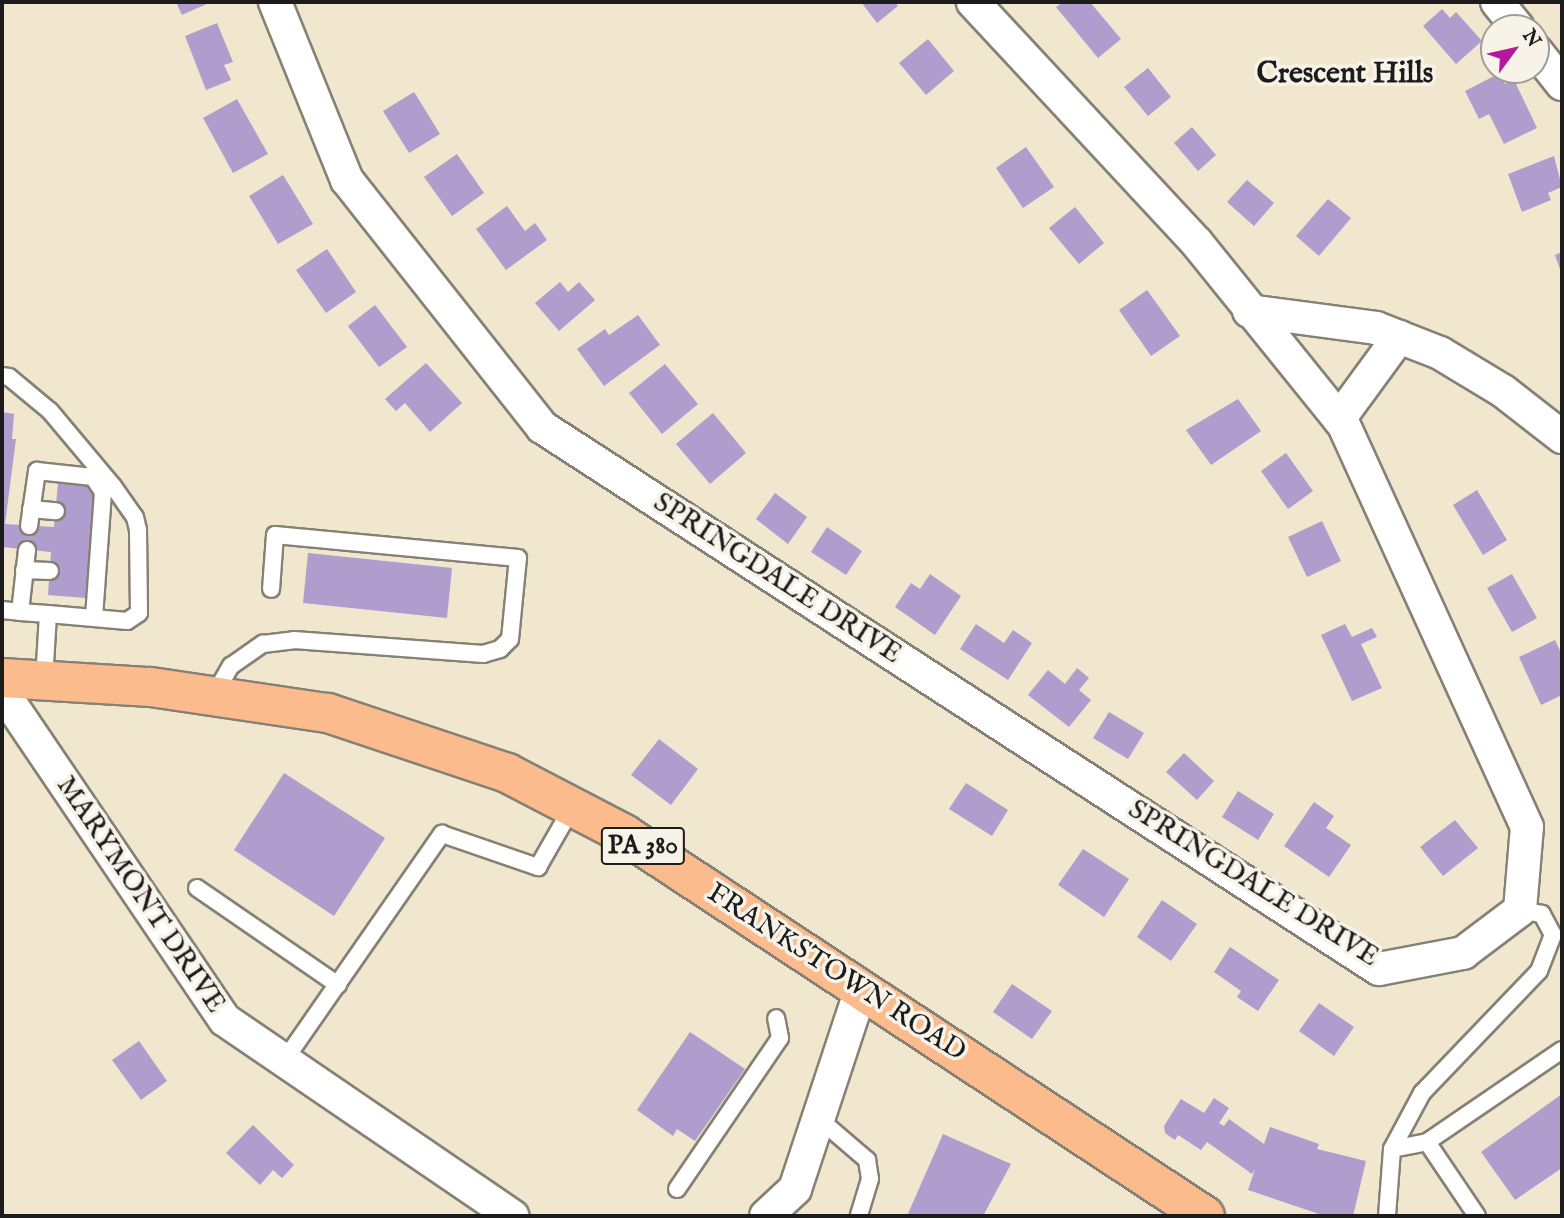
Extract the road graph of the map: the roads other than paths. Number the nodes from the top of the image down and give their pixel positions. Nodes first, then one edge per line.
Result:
1 (275, 2) edge
2 (973, 2) edge
3 (1550, 69) edge
4 (1562, 84) edge
5 (1249, 311) junction
6 (1399, 337) junction
7 (2, 376) edge
8 (1339, 419) junction
9 (1562, 437) edge
10 (55, 511) dead end
11 (27, 550) dead end
12 (24, 570) junction
13 (50, 571) dead end
14 (271, 589) dead end
15 (2, 610) edge
16 (20, 612) junction
17 (48, 614) junction
18 (94, 618) junction
19 (2, 678) edge
20 (44, 681) junction
21 (2, 691) edge
22 (214, 695) junction
23 (573, 806) junction
24 (197, 888) dead end
25 (1520, 910) junction
26 (338, 985) junction
27 (861, 989) junction
28 (776, 1018) dead end
29 (1562, 1050) edge
30 (284, 1061) junction
31 (818, 1118) junction
32 (1427, 1142) junction
33 (1392, 1149) junction
34 (677, 1189) dead end
35 (1201, 1215) edge
36 (512, 1216) edge
37 (766, 1216) edge
38 (859, 1216) edge
39 (1387, 1216) edge
40 (1477, 1216) edge

1 - 25 street, SPRINGDALE DRIVE
2 - 5 street
3 - 4 street
5 - 6 street
5 - 8 street
6 - 8 street
6 - 9 street
7 - 18 lane
8 - 25 street
10 - 18 lane
11 - 12 lane
12 - 13 lane
12 - 16 lane
14 - 22 lane
15 - 16 lane
16 - 17 lane
17 - 18 lane
17 - 20 lane
19 - 20 main road, FRANKSTOWN ROAD / PA 380
20 - 22 main road, FRANKSTOWN ROAD / PA 380
21 - 30 street, MARYMONT DRIVE
22 - 23 main road, FRANKSTOWN ROAD / PA 380
23 - 26 lane
23 - 27 main road, FRANKSTOWN ROAD / PA 380
24 - 26 lane
25 - 33 lane
26 - 30 lane
27 - 31 street
27 - 35 main road, FRANKSTOWN ROAD / PA 380
28 - 34 lane
29 - 32 lane
30 - 36 street, MARYMONT DRIVE
31 - 37 street
31 - 38 lane
32 - 33 lane
32 - 40 lane
33 - 39 lane

